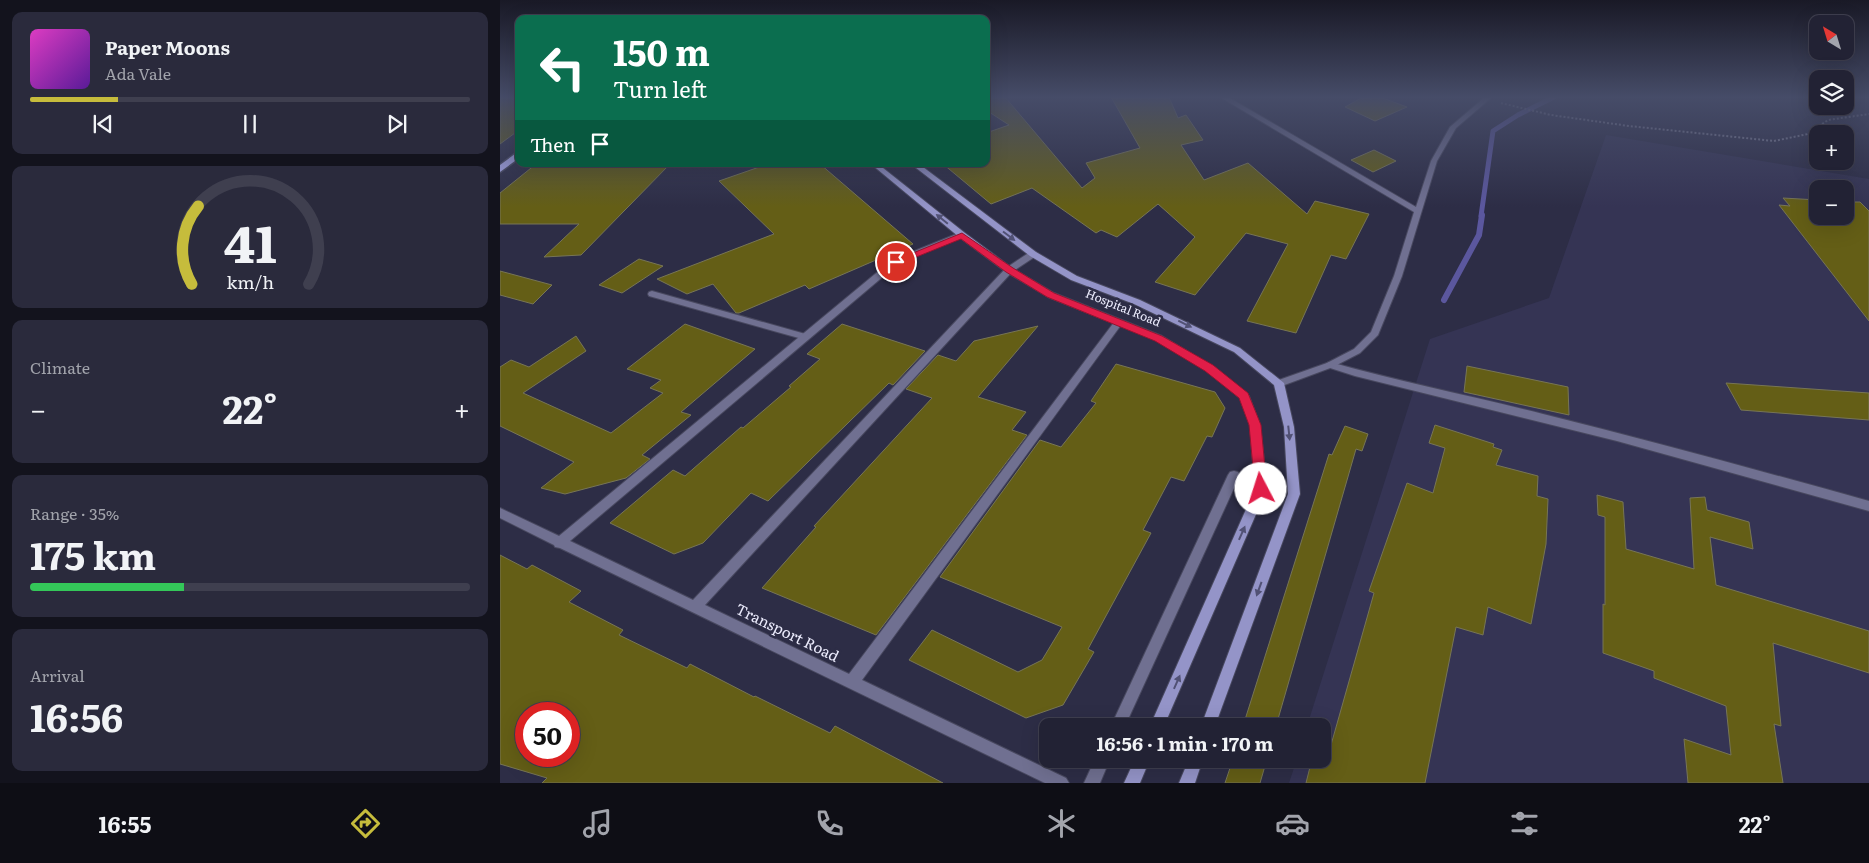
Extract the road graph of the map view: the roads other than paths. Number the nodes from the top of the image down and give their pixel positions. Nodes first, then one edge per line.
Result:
1 (1285, 134) edge
2 (1449, 134) edge
3 (515, 157) edge
4 (878, 167) edge
5 (919, 167) edge
6 (500, 169) edge
7 (1417, 211) junction
8 (962, 236) junction
9 (1033, 254) junction
10 (1009, 270) junction
11 (652, 294) dead end
12 (1118, 323) junction
13 (806, 336) junction
14 (1330, 365) junction
15 (1279, 383) junction
16 (1234, 475) dead end
17 (1869, 506) edge
18 (500, 513) edge
19 (559, 543) junction
20 (695, 607) junction
21 (852, 682) junction
22 (1122, 718) edge
23 (1161, 718) edge
24 (1211, 718) edge
25 (1099, 768) edge
26 (1139, 768) edge
27 (1193, 768) edge
28 (1061, 783) edge
29 (1092, 783) edge
30 (1132, 783) edge
31 (1187, 783) edge

1 - 7 street
2 - 7 street
3 - 6 main road
8 -> 4 main road, Hospital Road
5 -> 9 main road, Hospital Road
7 - 14 street
8 - 10 main road, Hospital Road
8 - 13 street
9 - 10 street
9 -> 15 main road, Hospital Road
10 - 12 main road, Hospital Road
10 - 20 street
11 - 13 street
12 - 21 street
23 -> 12 main road, Hospital Road
13 - 19 street
14 - 15 street
14 - 17 street
15 -> 24 main road
16 - 22 street
18 - 19 street, Transport Road
19 - 20 street, Transport Road
20 - 21 street, Transport Road
21 - 28 street, Transport Road
25 - 29 street
26 - 30 main road
27 - 31 main road

